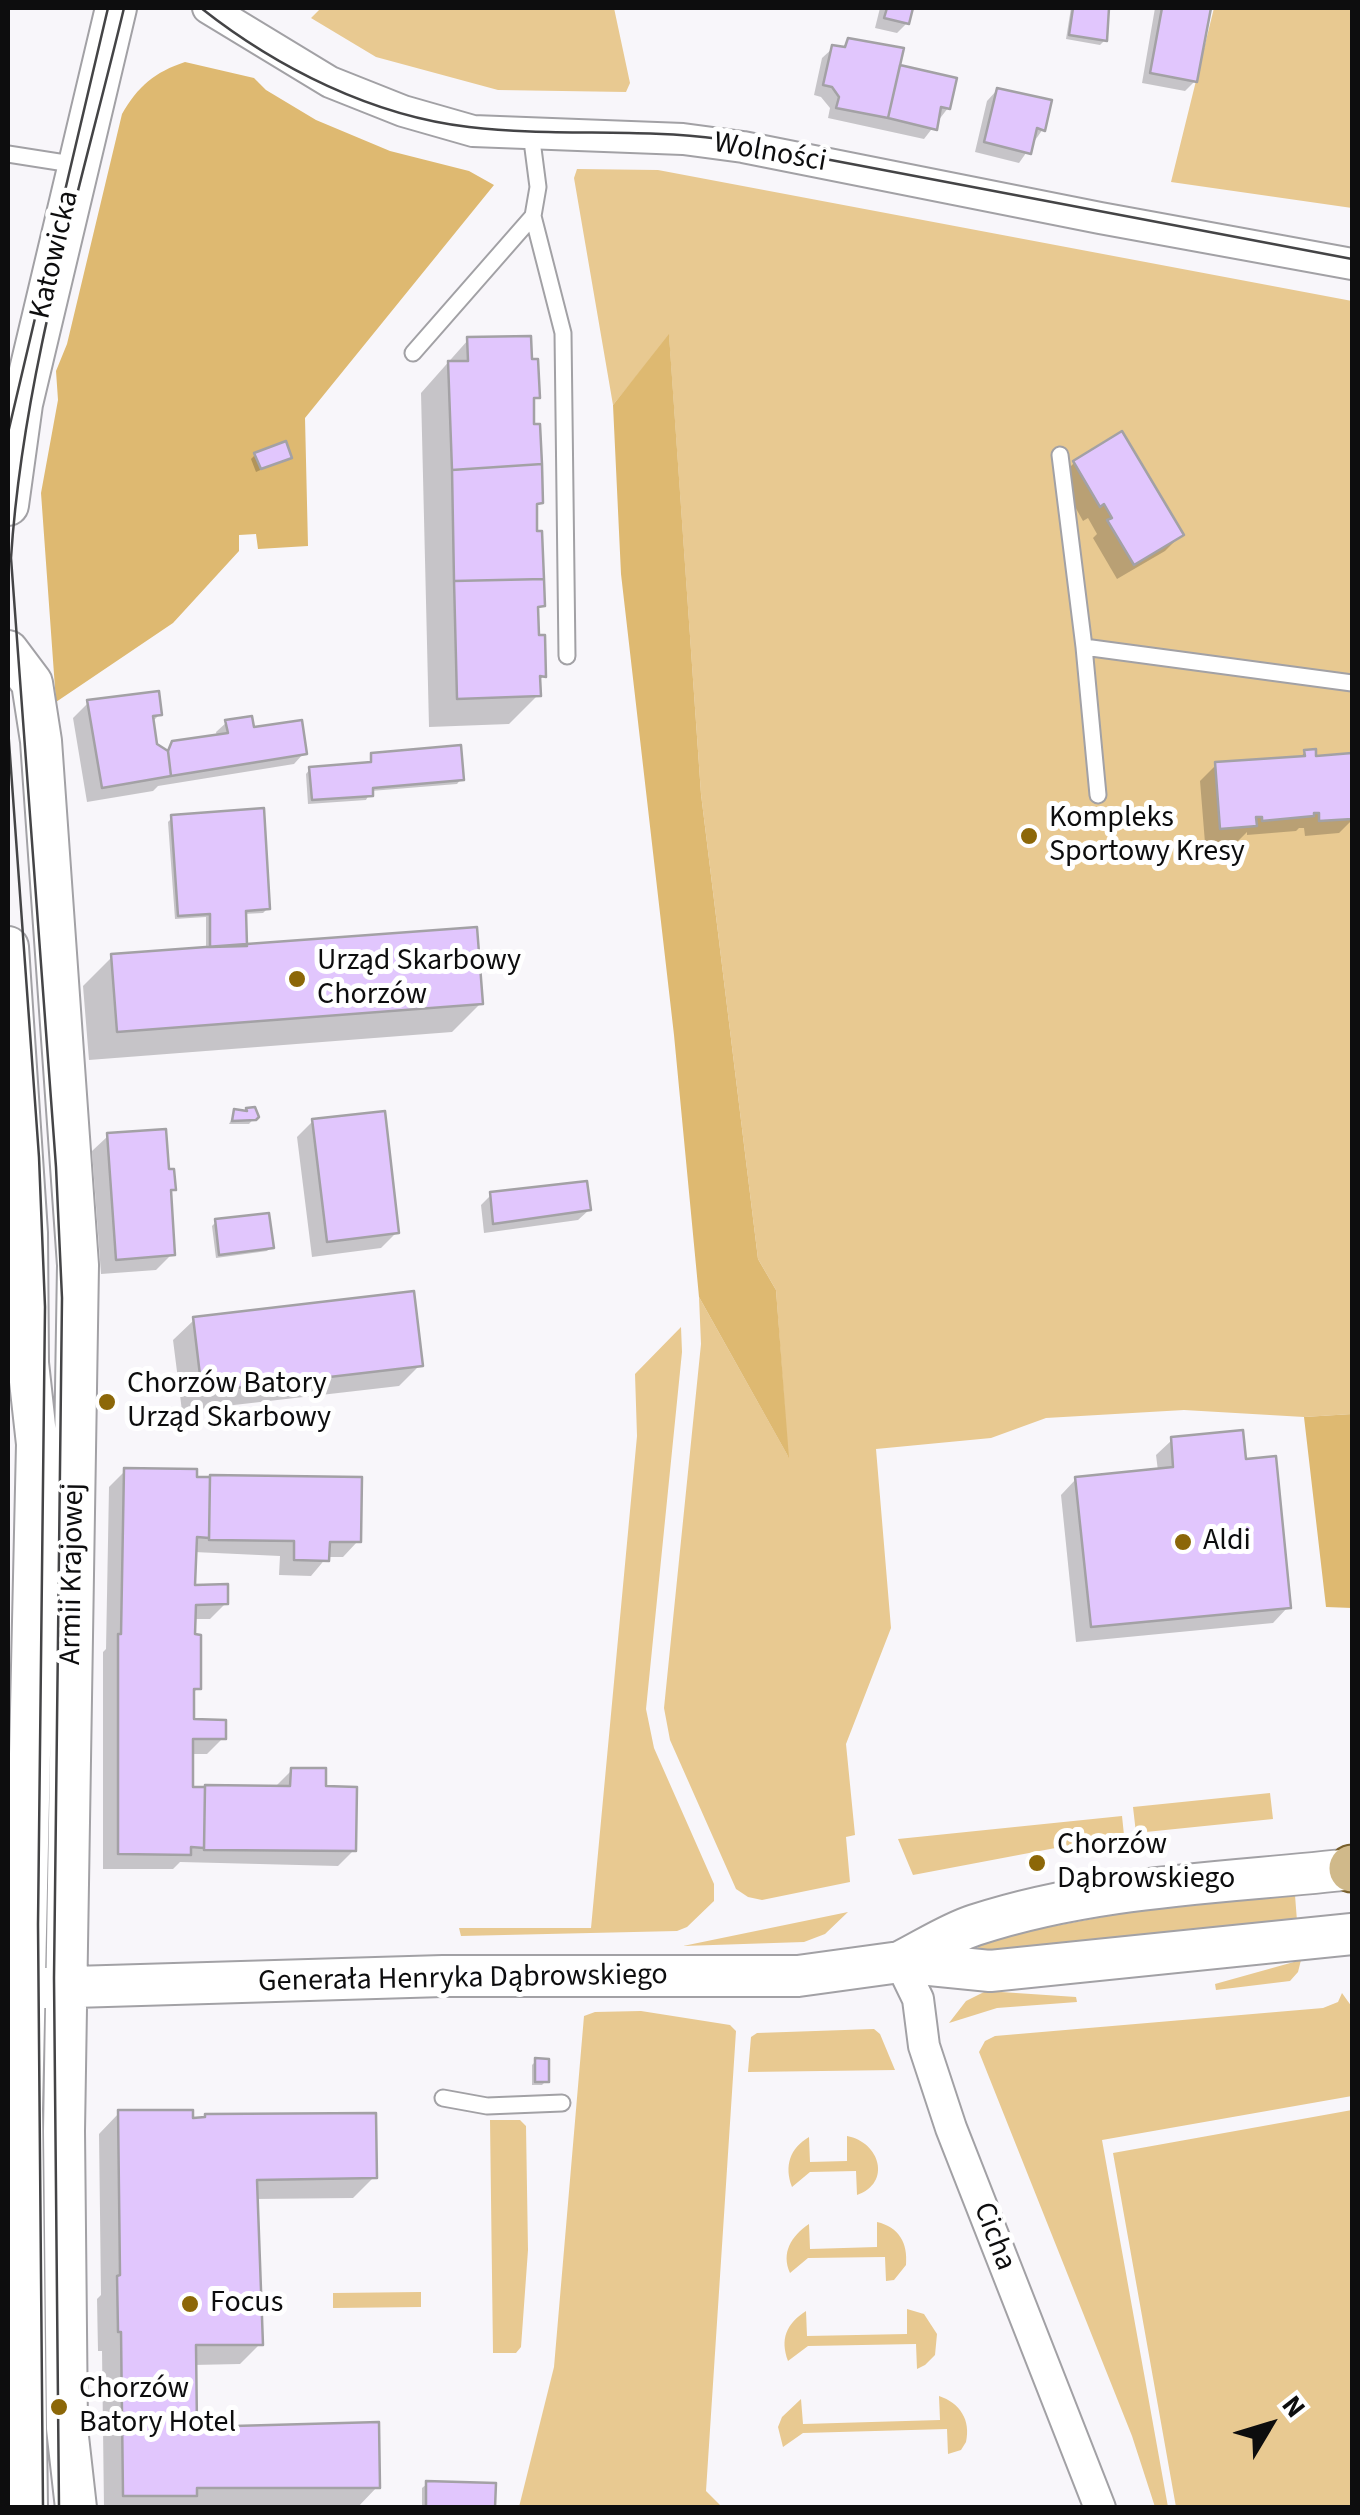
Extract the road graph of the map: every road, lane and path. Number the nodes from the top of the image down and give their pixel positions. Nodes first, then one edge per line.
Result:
1 (116, 8) edge
2 (208, 8) edge
3 (531, 133) junction
4 (8, 154) edge
5 (78, 165) junction
6 (532, 216) junction
7 (1352, 264) edge
8 (414, 353) dead end
9 (1060, 454) dead end
10 (8, 506) edge
11 (1084, 648) junction
12 (8, 651) edge
13 (566, 656) dead end
14 (1352, 684) edge
15 (20, 692) edge
16 (1098, 795) dead end
17 (8, 947) edge
18 (67, 1096) junction
19 (18, 1100) junction
20 (77, 1243) junction
21 (28, 1248) junction
22 (78, 1300) junction
23 (29, 1311) junction
24 (1352, 1868) edge
25 (1352, 1934) edge
26 (900, 1962) junction
27 (66, 1988) junction
28 (24, 1989) junction
29 (443, 2098) dead end
30 (562, 2103) dead end
31 (27, 2508) edge
32 (76, 2508) edge
33 (1100, 2508) edge

1 - 5 street, Katowicka
2 - 3 street, Wolności
3 - 6 lane
3 - 7 street, Wolności
4 - 5 lane
5 - 10 street, Katowicka
6 - 8 lane
6 - 13 lane
9 - 11 lane
11 - 14 lane
11 - 16 lane
12 - 15 street, Armii Krajowej
15 - 18 street, Armii Krajowej
17 - 19 street, Armii Krajowej
18 - 19 street
18 - 20 street, Armii Krajowej
19 - 21 street, Armii Krajowej
20 - 21 street
20 - 22 street, Armii Krajowej
21 - 23 street, Armii Krajowej
22 - 23 street
22 - 27 street, Armii Krajowej
23 - 28 street, Armii Krajowej
24 - 26 street, Generała Henryka Dąbrowskiego
25 - 26 street, Generała Henryka Dąbrowskiego
26 - 27 street, Generała Henryka Dąbrowskiego
26 - 33 street, Cicha
27 - 28 street, Generała Henryka Dąbrowskiego
27 - 32 street, Armii Krajowej
28 - 31 street, Armii Krajowej
29 - 30 lane

